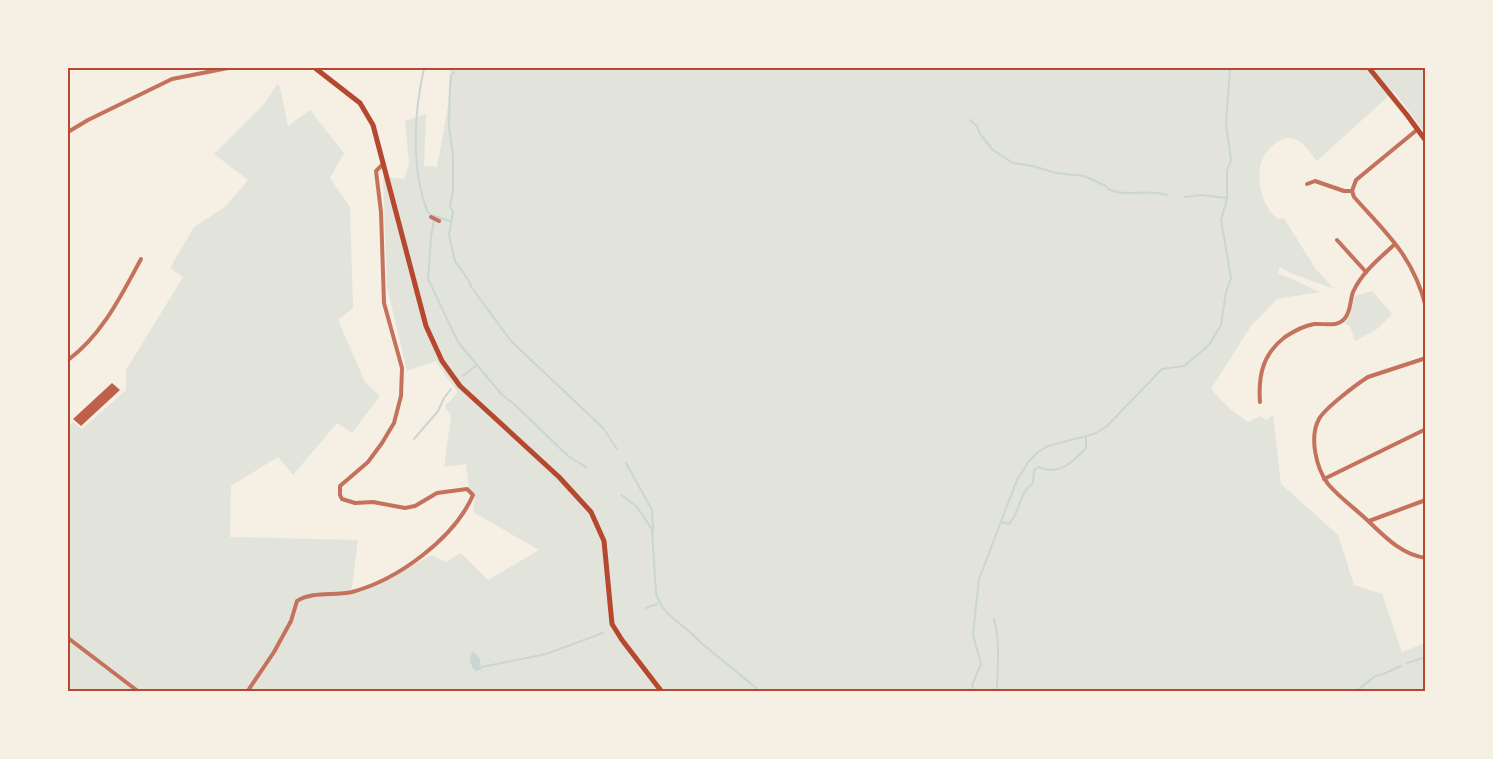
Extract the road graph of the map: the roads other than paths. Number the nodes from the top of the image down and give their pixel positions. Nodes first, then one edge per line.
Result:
1 (228, 68) edge
2 (315, 68) edge
3 (1369, 68) edge
4 (1418, 129) junction
5 (68, 132) edge
6 (1425, 141) edge
7 (383, 164) junction
8 (1307, 184) dead end
9 (1352, 191) junction
10 (431, 218) dead end
11 (440, 221) dead end
12 (1337, 240) dead end
13 (1395, 244) junction
14 (141, 259) dead end
15 (1366, 272) junction
16 (1425, 307) edge
17 (1425, 358) edge
18 (68, 360) edge
19 (1260, 402) dead end
20 (1425, 429) edge
21 (1324, 479) junction
22 (1425, 499) edge
23 (1369, 522) junction
24 (1425, 558) edge
25 (68, 638) edge
26 (139, 692) edge
27 (247, 692) edge
28 (662, 692) edge

1 - 5 street
2 - 7 main road
3 - 4 main road
4 - 6 main road
4 - 9 street
7 - 27 street
7 - 28 main road
8 - 9 street
9 - 13 street
10 - 11 street
12 - 15 street
13 - 15 street
13 - 16 street
14 - 18 street
15 - 19 street
17 - 21 street
20 - 21 street
21 - 23 street
22 - 23 street
23 - 24 street
25 - 26 street

